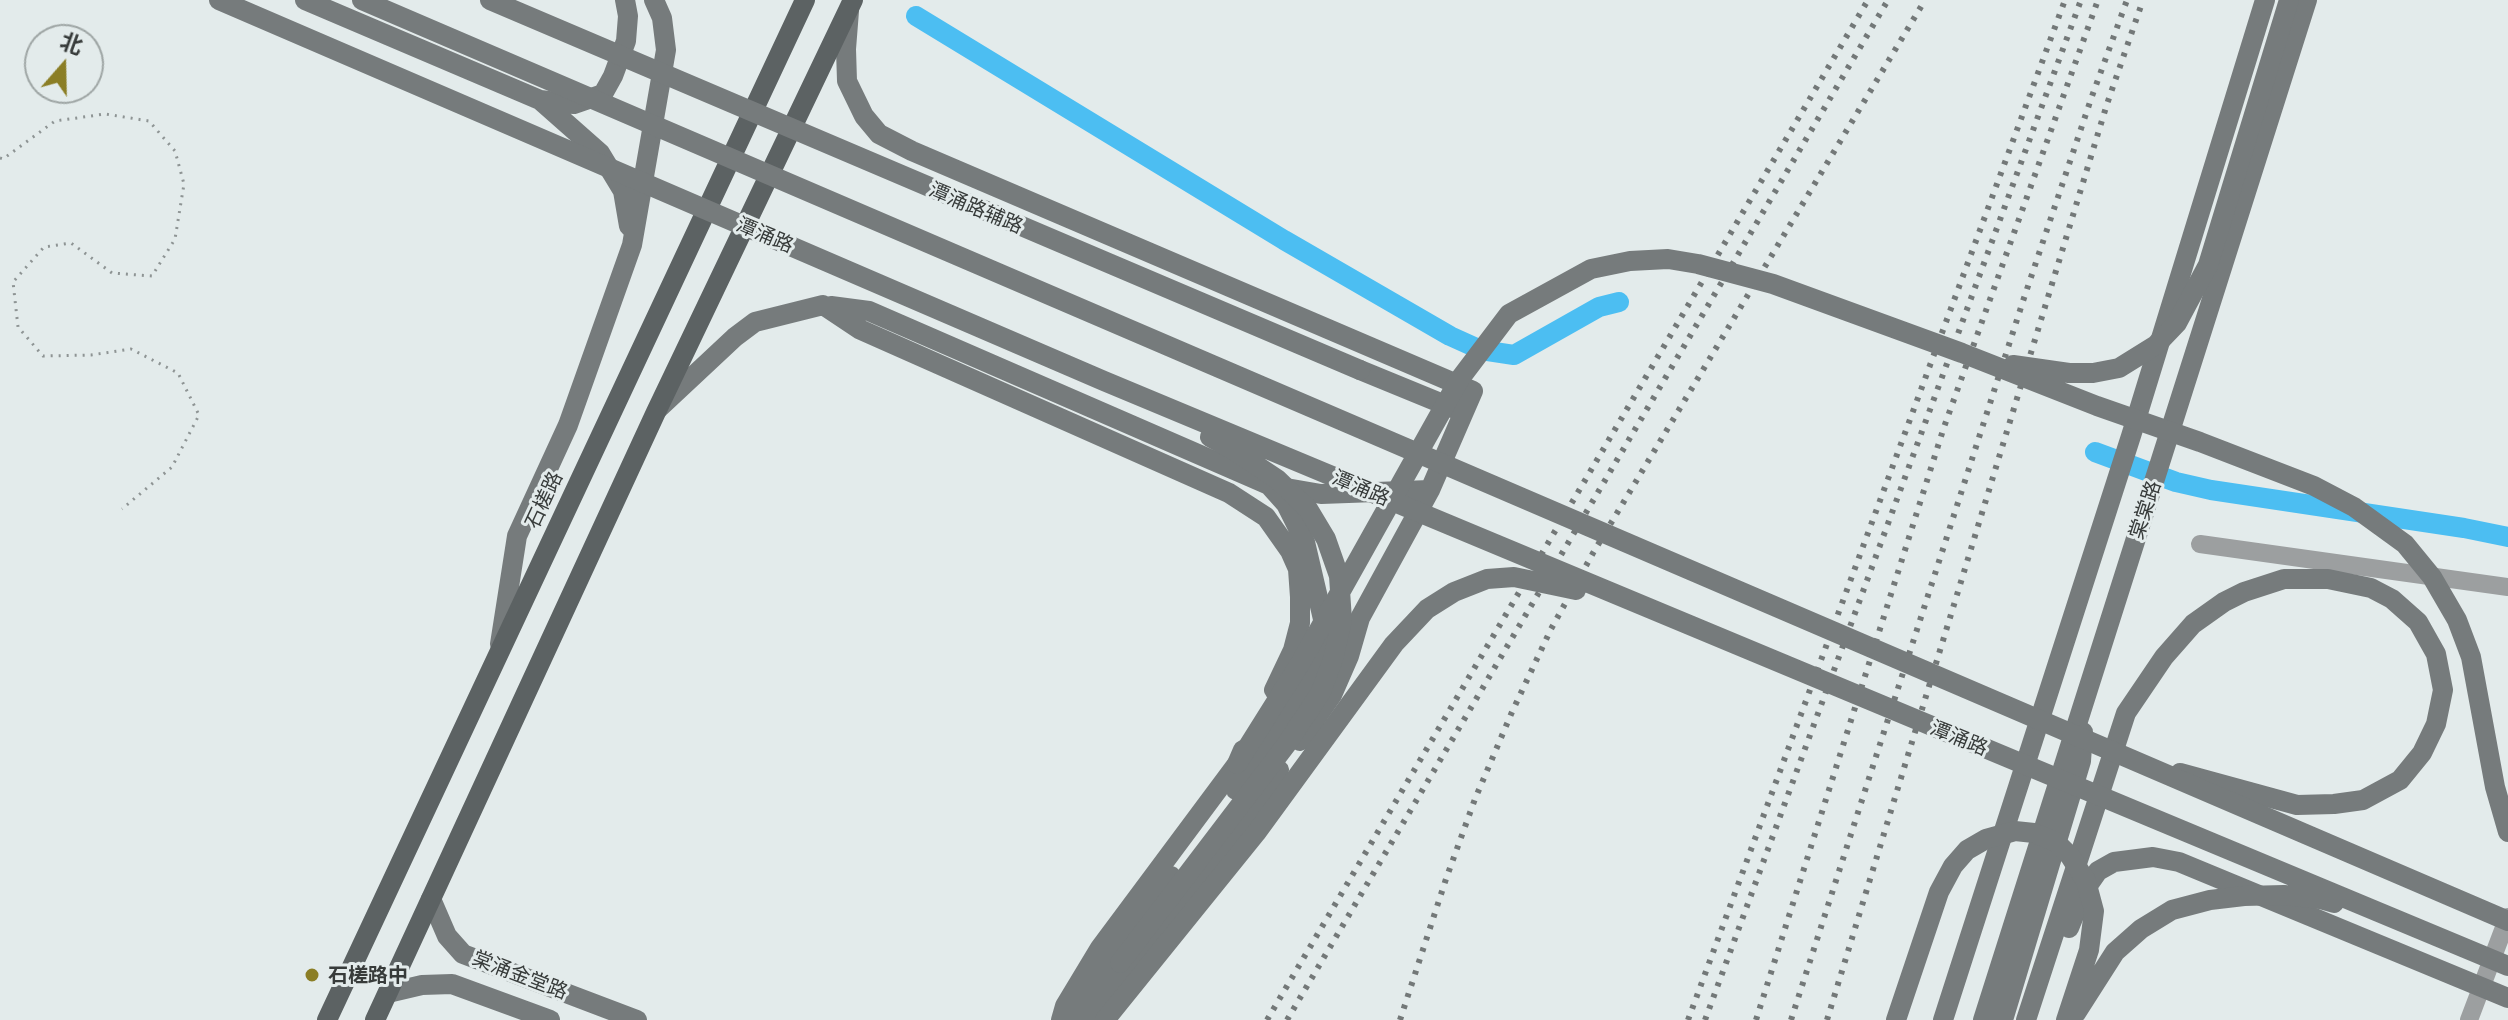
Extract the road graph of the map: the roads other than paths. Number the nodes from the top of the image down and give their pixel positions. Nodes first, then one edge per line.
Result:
1 (219, 0) edge
2 (305, 0) edge
3 (362, 0) edge
4 (490, 0) edge
5 (625, 0) edge
6 (654, 0) edge
7 (805, 0) edge
8 (2265, 0) edge
9 (2289, 0) edge
10 (2307, 0) edge
11 (852, 4) edge
12 (540, 100) junction
13 (632, 245) junction
14 (823, 305) junction
15 (1962, 353) junction
16 (1104, 381) junction
17 (656, 412) junction
18 (1463, 412) junction
19 (1269, 485) junction
20 (1430, 490) junction
21 (2200, 544) dead end
22 (2508, 587) edge
23 (1661, 615) junction
24 (499, 651) junction
25 (2154, 672) junction
26 (2087, 694) junction
27 (2139, 761) junction
28 (1237, 764) junction
29 (2508, 832) edge
30 (431, 899) junction
31 (2508, 919) edge
32 (2069, 928) junction
33 (2424, 930) junction
34 (2508, 966) edge
35 (2481, 987) junction
36 (388, 993) junction
37 (2508, 998) edge
38 (626, 1018) edge
39 (327, 1020) edge
40 (375, 1020) edge
41 (550, 1020) edge
42 (1061, 1020) edge
43 (1072, 1020) edge
44 (1081, 1020) edge
45 (1092, 1020) edge
46 (1105, 1020) edge
47 (1896, 1020) edge
48 (1943, 1020) edge
49 (1983, 1020) edge
50 (2003, 1020) edge
51 (2026, 1020) edge
52 (2039, 1020) edge
53 (2068, 1020) edge
54 (2469, 1020) edge

1 - 16 main road, 潭涌路, bridge
2 - 12 main road
3 - 27 main road, bridge
4 - 18 main road, 潭涌路辅路, bridge
5 - 12 main road
6 - 13 main road
7 - 24 main road, 石槎路
8 - 48 main road, 棠棠路
9 - 15 main road, bridge
10 - 26 main road, 棠棠路
11 - 17 main road
11 - 18 main road
12 - 13 main road
13 - 24 main road
14 - 17 main road
14 - 19 main road
14 - 28 main road, bridge
15 - 28 main road, bridge
15 - 29 main road, bridge
16 - 23 main road, 潭涌路, bridge
16 - 44 main road, bridge
17 - 30 main road
18 - 20 main road
19 - 20 main road
19 - 43 main road
20 - 45 main road
21 - 22 street
23 - 33 main road, 潭涌路, bridge
23 - 46 main road, bridge
24 - 39 main road, 石槎路
25 - 27 main road, bridge
25 - 32 main road
25 - 51 main road, bridge
26 - 49 main road, 棠棠路
26 - 50 main road, bridge
27 - 31 main road, bridge
28 - 42 main road
30 - 36 main road
30 - 38 main road, 棠涌金堂路
31 - 35 street
32 - 35 main road
32 - 52 main road
33 - 34 main road, 潭涌路, bridge
33 - 53 main road, bridge
35 - 37 main road
35 - 54 street
36 - 40 main road
36 - 41 main road, 棠涌金堂路
47 - 53 main road, bridge

